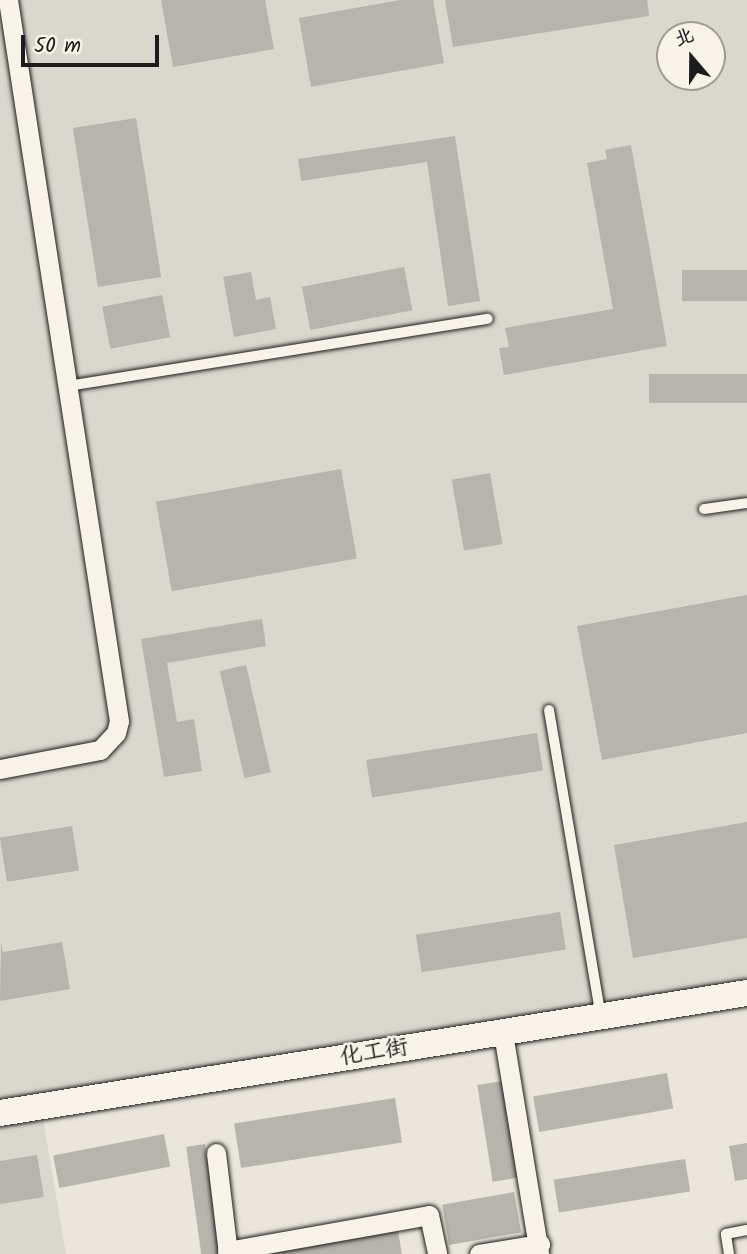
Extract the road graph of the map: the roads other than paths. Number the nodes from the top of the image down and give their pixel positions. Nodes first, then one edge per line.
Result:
1 (8, 0) edge
2 (488, 319) dead end
3 (68, 386) junction
4 (747, 503) edge
5 (704, 509) dead end
6 (549, 710) dead end
7 (0, 769) edge
8 (747, 993) edge
9 (601, 1017) junction
10 (503, 1033) junction
11 (0, 1113) edge
12 (216, 1153) dead end
13 (747, 1230) edge
14 (539, 1249) edge
15 (228, 1252) edge
16 (437, 1254) edge
17 (479, 1254) edge
18 (729, 1254) edge

1 - 3 street
2 - 3 lane
3 - 7 street
4 - 5 lane
6 - 9 lane
8 - 9 street, 化工街
9 - 10 street, 化工街
10 - 11 street, 化工街
10 - 14 street
12 - 15 street
13 - 18 lane
14 - 17 street
15 - 16 street

